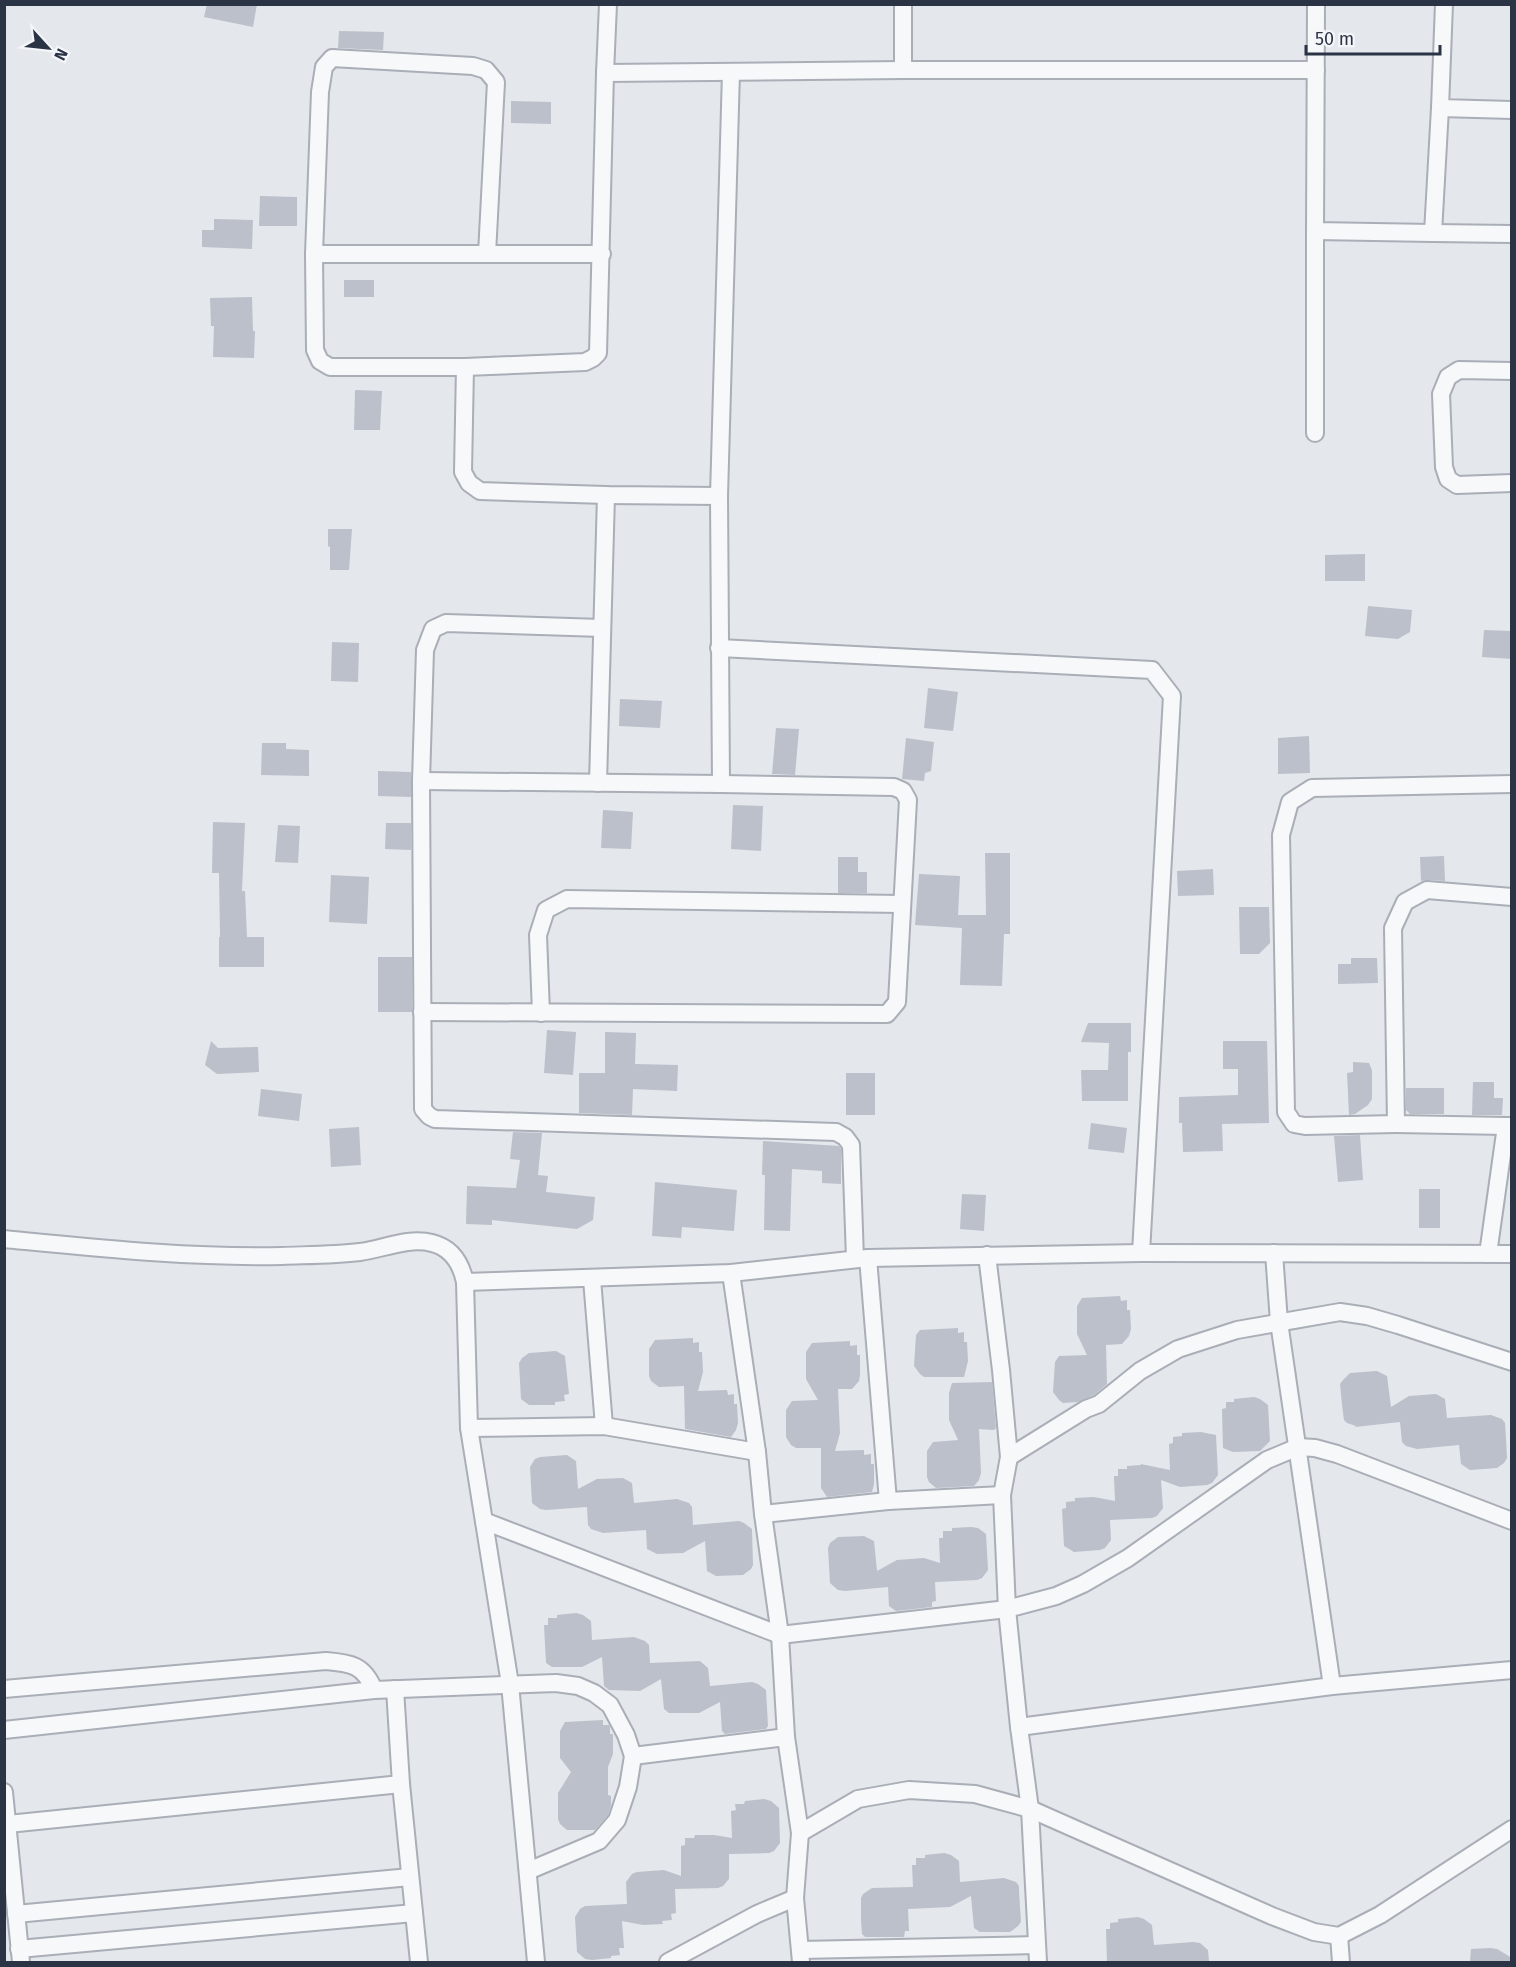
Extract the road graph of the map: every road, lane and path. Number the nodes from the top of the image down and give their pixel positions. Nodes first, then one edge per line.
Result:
1 (608, 4) edge
2 (903, 4) edge
3 (1316, 4) edge
4 (1444, 4) edge
5 (903, 70) junction
6 (1316, 70) junction
7 (731, 72) junction
8 (605, 73) junction
9 (1440, 108) junction
10 (1512, 110) edge
11 (1315, 231) junction
12 (1433, 233) junction
13 (1512, 234) edge
14 (314, 254) junction
15 (487, 254) junction
16 (602, 254) junction
17 (465, 367) junction
18 (1512, 371) edge
19 (1315, 434) dead end
20 (1512, 483) edge
21 (606, 495) junction
22 (719, 495) junction
23 (603, 628) junction
24 (719, 648) junction
25 (421, 781) junction
26 (598, 783) junction
27 (721, 784) junction
28 (1512, 784) edge
29 (1512, 897) edge
30 (902, 904) junction
31 (422, 1012) junction
32 (541, 1013) junction
33 (1396, 1124) junction
34 (1509, 1126) edge
35 (4, 1239) edge
36 (1275, 1252) junction
37 (1141, 1253) junction
38 (1488, 1254) junction
39 (1512, 1254) edge
40 (987, 1255) junction
41 (861, 1258) junction
42 (731, 1273) junction
43 (592, 1279) junction
44 (465, 1282) junction
45 (1279, 1322) junction
46 (1512, 1362) edge
47 (604, 1426) junction
48 (469, 1428) junction
49 (1298, 1447) junction
50 (757, 1452) junction
51 (1009, 1457) junction
52 (1002, 1495) junction
53 (888, 1501) junction
54 (763, 1514) junction
55 (484, 1521) junction
56 (1512, 1521) edge
57 (1007, 1609) junction
58 (780, 1635) junction
59 (1512, 1670) edge
60 (510, 1684) junction
61 (1332, 1686) junction
62 (4, 1689) edge
63 (395, 1689) junction
64 (374, 1690) junction
65 (1019, 1727) junction
66 (4, 1730) edge
67 (786, 1737) junction
68 (633, 1756) junction
69 (401, 1784) junction
70 (4, 1792) edge
71 (1030, 1809) junction
72 (8, 1824) junction
73 (1512, 1829) edge
74 (800, 1833) junction
75 (528, 1871) junction
76 (410, 1877) junction
77 (795, 1898) junction
78 (414, 1913) junction
79 (16, 1914) junction
80 (1339, 1936) junction
81 (1037, 1945) junction
82 (919, 1955) edge
83 (20, 1956) edge
84 (800, 1956) edge
85 (418, 1962) edge
86 (536, 1962) edge
87 (668, 1962) edge
88 (1038, 1962) edge
89 (1341, 1962) edge

1 - 8 street
2 - 5 street
3 - 6 street
4 - 9 street
5 - 6 street
5 - 7 street
6 - 11 street
7 - 8 street
7 - 22 street
8 - 16 street
9 - 10 street
9 - 12 street
11 - 12 street
11 - 19 street
12 - 13 street
14 - 15 street
14 - 15 street
14 - 17 street
15 - 16 street
16 - 17 street
17 - 21 street
18 - 20 street
21 - 22 street
21 - 23 street
22 - 24 street
23 - 25 street
23 - 26 street
24 - 27 street
24 - 37 street
25 - 26 street
25 - 31 street
26 - 27 street
27 - 30 street
28 - 33 street
29 - 33 street
30 - 32 street
30 - 32 street
31 - 32 street
31 - 41 street
33 - 34 street
34 - 38 street
35 - 44 street
36 - 37 street
36 - 38 street
36 - 45 street
37 - 40 street
38 - 39 street
40 - 41 street
40 - 51 street
41 - 42 street
41 - 53 street
42 - 43 street
42 - 50 street
43 - 44 street
43 - 47 street
44 - 48 street
45 - 46 street
45 - 49 street
45 - 51 street
47 - 48 street
47 - 50 street
48 - 55 street
49 - 56 street
49 - 57 street
49 - 61 street
50 - 54 street
51 - 52 street
52 - 53 street
52 - 57 street
53 - 54 street
54 - 58 street
55 - 58 street
55 - 60 street
57 - 58 street
57 - 65 street
58 - 67 street
59 - 61 street
60 - 63 street
60 - 68 street
60 - 75 street
61 - 65 street
62 - 64 street
63 - 64 street
63 - 69 street
64 - 66 street
65 - 71 street
67 - 68 street
67 - 74 street
68 - 75 street
69 - 72 street
69 - 76 street
70 - 72 street
71 - 74 street
71 - 80 street
71 - 81 street
72 - 79 street
73 - 80 street
74 - 77 street
75 - 86 street
76 - 78 street
76 - 79 street
77 - 84 street
77 - 87 street
78 - 83 street
78 - 85 street
79 - 83 street
80 - 89 street
81 - 82 street
81 - 88 street
82 - 84 street

